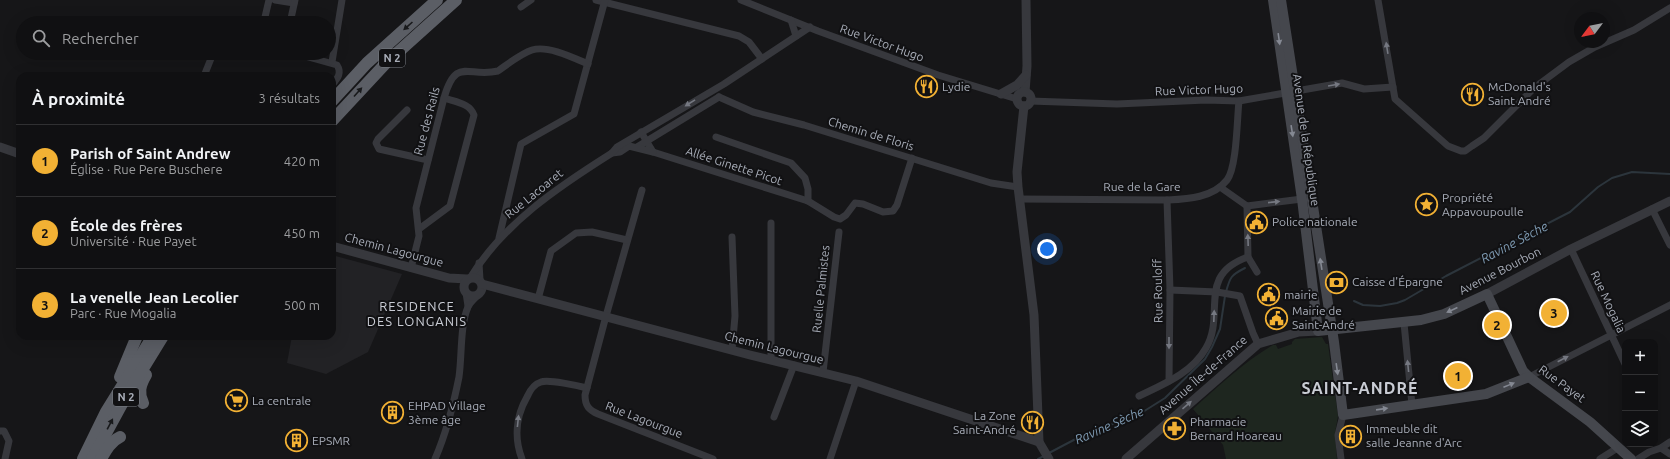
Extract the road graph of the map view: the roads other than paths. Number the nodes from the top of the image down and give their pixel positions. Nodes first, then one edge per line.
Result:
1 (269, 0) edge
2 (275, 0) edge
3 (342, 0) edge
4 (437, 0) edge
5 (456, 0) edge
6 (531, 0) edge
7 (596, 0) edge
8 (741, 0) edge
9 (1026, 0) edge
10 (1273, 0) edge
11 (1281, 0) edge
12 (1378, 0) edge
13 (294, 1) edge
14 (605, 1) edge
15 (521, 7) dead end
16 (1670, 8) edge
17 (265, 16) edge
18 (291, 16) edge
19 (791, 20) junction
20 (810, 27) junction
21 (796, 36) junction
22 (336, 37) edge
23 (762, 59) junction
24 (210, 60) edge
25 (324, 60) edge
26 (332, 62) joint
27 (588, 64) junction
28 (206, 72) edge
29 (1026, 75) junction
30 (336, 80) edge
31 (724, 84) junction
32 (1393, 87) junction
33 (1025, 92) junction
34 (1291, 92) junction
35 (1001, 94) junction
36 (336, 97) edge
37 (719, 97) junction
38 (444, 98) junction
39 (1017, 99) junction
40 (1229, 100) junction
41 (1239, 101) junction
42 (1027, 103) junction
43 (1238, 109) junction
44 (407, 110) dead end
45 (336, 116) edge
46 (641, 132) junction
47 (716, 137) dead end
48 (647, 141) junction
49 (0, 147) edge
50 (637, 147) junction
51 (653, 152) junction
52 (16, 153) edge
53 (612, 153) junction
54 (912, 158) junction
55 (428, 160) junction
56 (1220, 187) junction
57 (1018, 188) junction
58 (642, 190) dead end
59 (1019, 199) junction
60 (1302, 199) junction
61 (1167, 200) junction
62 (808, 201) junction
63 (1670, 201) edge
64 (1247, 206) junction
65 (1652, 209) junction
66 (771, 223) dead end
67 (419, 230) junction
68 (839, 232) dead end
69 (732, 237) dead end
70 (498, 240) junction
71 (627, 240) junction
72 (1670, 245) edge
73 (336, 247) edge
74 (1571, 249) junction
75 (1248, 257) junction
76 (479, 263) junction
77 (411, 268) junction
78 (1257, 272) dead end
79 (449, 278) junction
80 (468, 278) junction
81 (480, 288) junction
82 (1170, 290) junction
83 (465, 292) junction
84 (1216, 292) junction
85 (1487, 294) junction
86 (538, 299) junction
87 (1670, 305) edge
88 (468, 306) junction
89 (606, 316) junction
90 (1404, 323) junction
91 (1331, 330) junction
92 (1318, 331) junction
93 (1611, 335) junction
94 (135, 340) edge
95 (151, 340) edge
96 (161, 340) edge
97 (165, 340) edge
98 (1258, 344) junction
99 (732, 350) junction
100 (1622, 358) edge
101 (771, 360) junction
102 (794, 365) junction
103 (823, 372) junction
104 (1529, 377) junction
105 (856, 381) junction
106 (1169, 381) junction
107 (587, 388) junction
108 (1139, 396) dead end
109 (143, 404) dead end
110 (1412, 405) junction
111 (106, 412) junction
112 (1343, 415) junction
113 (774, 417) dead end
114 (0, 430) edge
115 (120, 437) dead end
116 (1670, 442) edge
117 (1041, 446) junction
118 (1619, 447) junction
119 (1661, 448) junction
120 (1670, 454) edge
121 (5, 459) edge
122 (83, 459) edge
123 (92, 459) edge
124 (101, 459) edge
125 (435, 459) edge
126 (522, 459) edge
127 (713, 459) edge
128 (830, 459) edge
129 (1049, 459) edge
130 (1126, 459) edge
131 (1341, 459) edge
132 (1600, 459) edge
133 (1631, 459) edge
134 (1638, 459) edge

1 - 17 street
2 - 13 street
3 - 22 street
4 -> 36 highway, N 2
45 -> 5 highway, N 2
6 - 15 street
7 - 14 street
8 - 19 street, Rue Victor Hugo
9 - 29 street
10 -> 34 main road, Avenue de la République
11 - 34 main road, Avenue de la République
32 -> 12 street
13 - 18 street
14 - 23 street
14 - 27 street
16 - 32 street
19 - 20 street, Rue Victor Hugo
19 - 21 street
20 - 21 street, Rue Lacoaret
20 - 35 street, Rue Victor Hugo
21 - 23 street, Rue Lacoaret
23 - 31 street, Rue Lacoaret
24 - 28 street
25 - 26 street
26 - 30 street
27 - 38 street, Rue des Rails
27 - 70 street
29 - 33 street
29 - 35 street
31 - 37 street
31 -> 46 street, Rue Lacoaret
34 -> 32 street, Rue Victor Hugo
33 - 39 street
33 - 42 street
34 - 41 street, Rue Victor Hugo
34 -> 60 main road, Avenue de la République
91 -> 34 main road, Avenue de la République
35 - 39 street, Rue Victor Hugo
37 - 48 street, Rue Lacoaret
37 - 54 street, Chemin de Floris
38 - 55 street, Rue des Rails
38 - 67 street
39 - 42 street
40 - 41 street, Rue Victor Hugo
40 - 42 street, Rue Victor Hugo
40 - 43 street
41 - 43 street
42 - 57 street
43 - 56 street
44 - 55 street
46 - 48 street
46 - 53 street, Rue Lacoaret
47 - 62 street, Allée Ginette Picot
48 - 50 street, Rue Lacoaret
48 - 51 street
49 - 52 street
50 - 51 street, Allée Ginette Picot
50 - 53 street, Rue Lacoaret
51 - 62 street, Allée Ginette Picot
53 - 70 street, Rue Lacoaret
54 - 57 street, Chemin de Floris
54 - 62 street, Allée Ginette Picot
55 - 67 street, Rue des Rails
56 - 61 street, Rue de la Gare
56 - 64 street
57 - 59 street
58 - 71 street, Rue Lagourgue
59 - 61 street, Rue de la Gare
59 - 117 street
64 -> 60 street
60 - 92 main road, Avenue de la République
61 - 82 street, Rue Rouloff
63 - 65 street, Avenue Bourbon
75 -> 64 street
65 - 72 street
65 - 74 street, Avenue Bourbon
66 - 101 street
67 - 77 street, Rue des Rails
68 - 103 street, Ruelle Palmistes
69 - 99 street
70 - 76 street, Rue Lacoaret
71 - 86 street
71 - 89 street, Rue Lagourgue
73 - 77 street, Chemin Lagourgue
74 - 85 street, Avenue Bourbon
74 - 93 street, Rue Mogalia
75 - 78 street
75 - 84 street
76 - 80 street, Rue Lacoaret
76 - 81 street
77 - 79 street, Chemin Lagourgue
79 - 80 street, Chemin Lagourgue
79 - 83 street, Chemin Lagourgue
80 - 81 street
80 - 83 street
81 - 83 street
81 - 86 street, Chemin Lagourgue
81 - 88 street
82 - 84 street
82 -> 106 street, Rue Rouloff
83 - 88 street
84 - 98 street
106 -> 84 street
85 -> 90 main road, Avenue Bourbon
85 - 104 main road, Rue Payet
86 - 89 street, Chemin Lagourgue
87 - 93 street
88 - 125 street
89 - 99 street, Chemin Lagourgue
89 - 107 street, Rue Lagourgue
90 - 91 main road, Avenue Bourbon
110 -> 90 street
91 - 92 main road, Avenue Île-de-France
91 -> 112 main road, Avenue de la République
92 - 98 street, Avenue Île-de-France
93 - 100 street, Rue Mogalia
104 -> 93 street
94 - 111 highway
95 - 111 highway, N 2
123 -> 96 highway, N 2
97 - 109 highway
130 -> 98 street, Avenue Île-de-France
99 - 101 street, Chemin Lagourgue
101 - 102 street, Chemin Lagourgue
102 - 103 street, Chemin Lagourgue
102 - 113 street
103 - 105 street, Chemin Lagourgue
110 -> 104 main road
104 - 118 main road, Rue Payet
105 - 117 street, Chemin Lagourgue
105 - 128 street
106 - 108 street
126 -> 107 street
107 - 127 street, Rue Lagourgue
112 -> 110 main road
111 - 122 highway, N 2
112 - 131 street
114 - 121 street
115 - 124 highway
116 - 119 street
117 - 129 street
118 - 132 street
118 - 133 main road, Rue Payet
119 - 120 street
119 - 134 street

